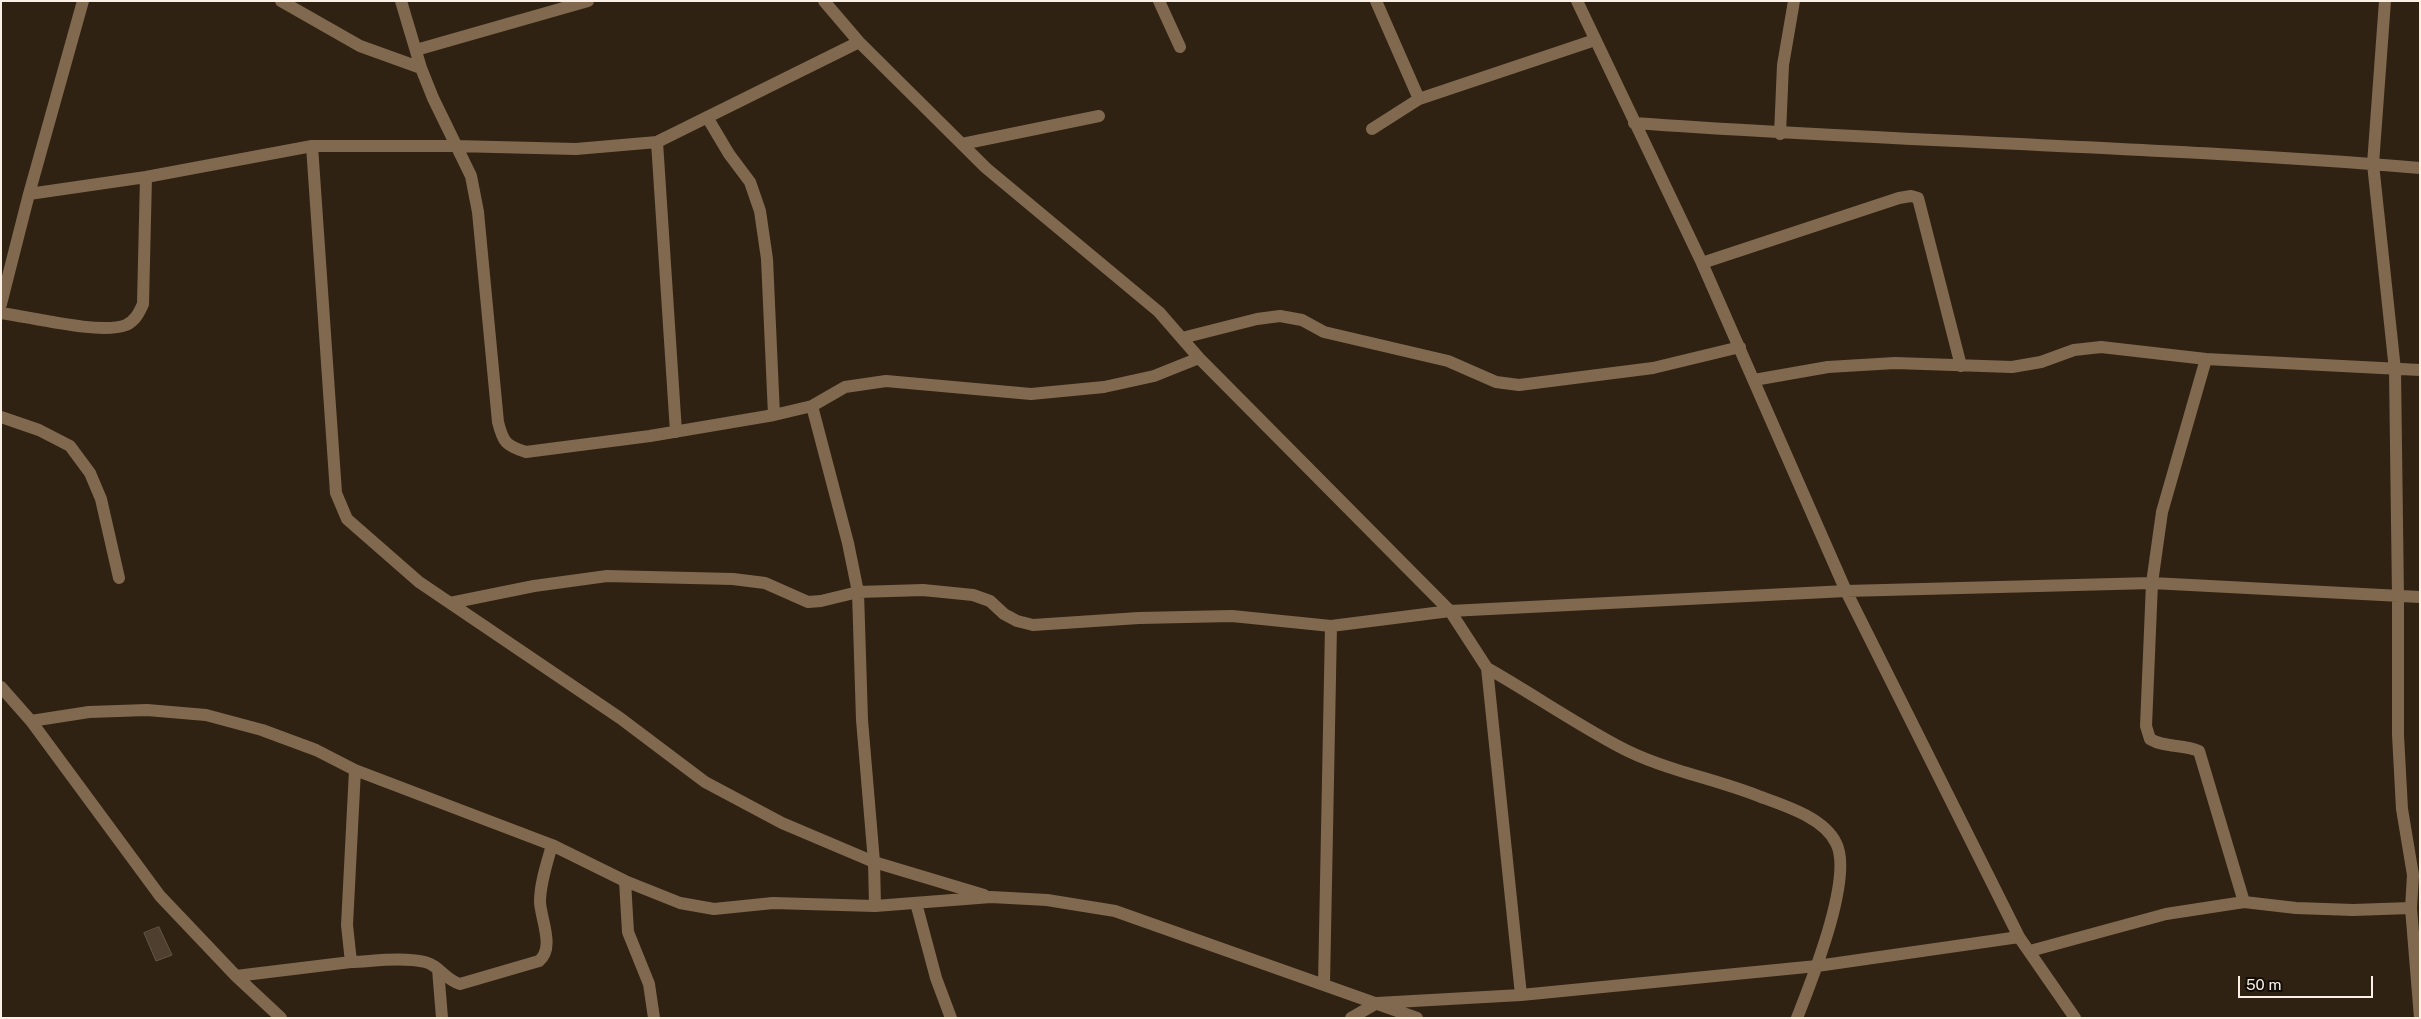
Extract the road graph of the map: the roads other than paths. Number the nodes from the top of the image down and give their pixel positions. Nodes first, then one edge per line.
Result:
1 (83, 1) edge
2 (280, 1) edge
3 (401, 1) edge
4 (588, 1) edge
5 (824, 1) edge
6 (1159, 1) edge
7 (1376, 1) edge
8 (1576, 1) edge
9 (1794, 1) edge
10 (2385, 1) edge
11 (1595, 40) junction
12 (859, 42) junction
13 (1180, 47) dead end
14 (416, 50) junction
15 (421, 68) junction
16 (1419, 99) junction
17 (1098, 116) dead end
18 (708, 117) junction
19 (1634, 123) junction
20 (1372, 130) dead end
21 (1780, 134) junction
22 (657, 142) junction
23 (962, 144) junction
24 (312, 146) junction
25 (455, 146) junction
26 (2372, 164) junction
27 (2420, 168) edge
28 (146, 177) junction
29 (29, 194) junction
30 (1702, 263) junction
31 (1, 304) edge
32 (1, 313) edge
33 (1182, 338) junction
34 (1740, 347) junction
35 (1199, 358) junction
36 (2206, 359) junction
37 (1961, 366) junction
38 (2395, 370) junction
39 (2420, 370) edge
40 (1754, 380) junction
41 (812, 406) junction
42 (774, 415) junction
43 (1, 417) edge
44 (676, 432) junction
45 (119, 578) dead end
46 (2152, 583) junction
47 (1846, 591) junction
48 (858, 592) junction
49 (2398, 597) junction
50 (2420, 597) edge
51 (450, 603) junction
52 (1450, 611) junction
53 (1331, 626) junction
54 (1487, 668) junction
55 (1, 687) edge
56 (31, 721) junction
57 (355, 770) junction
58 (552, 845) junction
59 (874, 862) junction
60 (2417, 875) edge
61 (625, 881) junction
62 (991, 897) junction
63 (2244, 902) junction
64 (916, 903) junction
65 (875, 906) junction
66 (2411, 908) junction
67 (2019, 937) junction
68 (2030, 951) junction
69 (352, 962) junction
70 (1817, 966) junction
71 (438, 969) junction
72 (236, 976) junction
73 (1324, 985) junction
74 (1521, 995) junction
75 (1377, 1003) junction
76 (272, 1015) edge
77 (442, 1018) edge
78 (654, 1018) edge
79 (951, 1018) edge
80 (1351, 1018) edge
81 (1417, 1018) edge
82 (1797, 1018) edge
83 (2075, 1018) edge
84 (2420, 1018) edge

1 - 29 street
2 - 15 street
3 - 14 street
4 - 14 street
5 - 12 street
6 - 13 street
7 - 16 street
8 - 11 street
9 - 21 street
10 - 26 street
11 - 16 street
11 - 19 street
12 - 18 street
12 - 23 street
14 - 15 street
15 - 25 street
16 - 20 street
17 - 23 street
18 - 22 street
18 - 42 street
19 - 21 street
19 - 30 street
21 - 26 street
22 - 25 street
22 - 44 street
23 - 33 street
24 - 25 street
24 - 28 street
24 - 51 street
25 - 44 street
26 - 27 street
26 - 38 street
28 - 29 street
28 - 32 street
29 - 31 street
30 - 34 street
30 - 37 street
33 - 34 street
33 - 35 street
34 - 40 street
35 - 41 street
35 - 52 street
36 - 37 street
36 - 38 street
36 - 46 street
37 - 40 street
38 - 39 street
38 - 49 street
40 - 47 street
41 - 42 street
41 - 48 street
42 - 44 street
43 - 45 street
46 - 47 street
46 - 49 street
46 - 63 street
47 - 52 street
47 - 67 street
48 - 51 street
48 - 53 street
48 - 59 street
49 - 50 street
49 - 60 street
51 - 59 street
52 - 53 street
52 - 54 street
53 - 73 street
54 - 70 street
54 - 74 street
55 - 56 street
56 - 57 street
56 - 72 street
57 - 58 street
57 - 69 street
58 - 61 street
58 - 71 street
59 - 62 street
59 - 65 street
60 - 66 street
61 - 65 street
61 - 78 street
62 - 64 street
62 - 73 street
63 - 66 street
63 - 68 street
64 - 65 street
64 - 79 street
66 - 84 street
67 - 68 street
67 - 70 street
68 - 83 street
69 - 71 street
69 - 72 street
70 - 74 street
70 - 82 street
71 - 77 street
72 - 76 street
73 - 75 street
74 - 75 street
75 - 80 street
75 - 81 street

